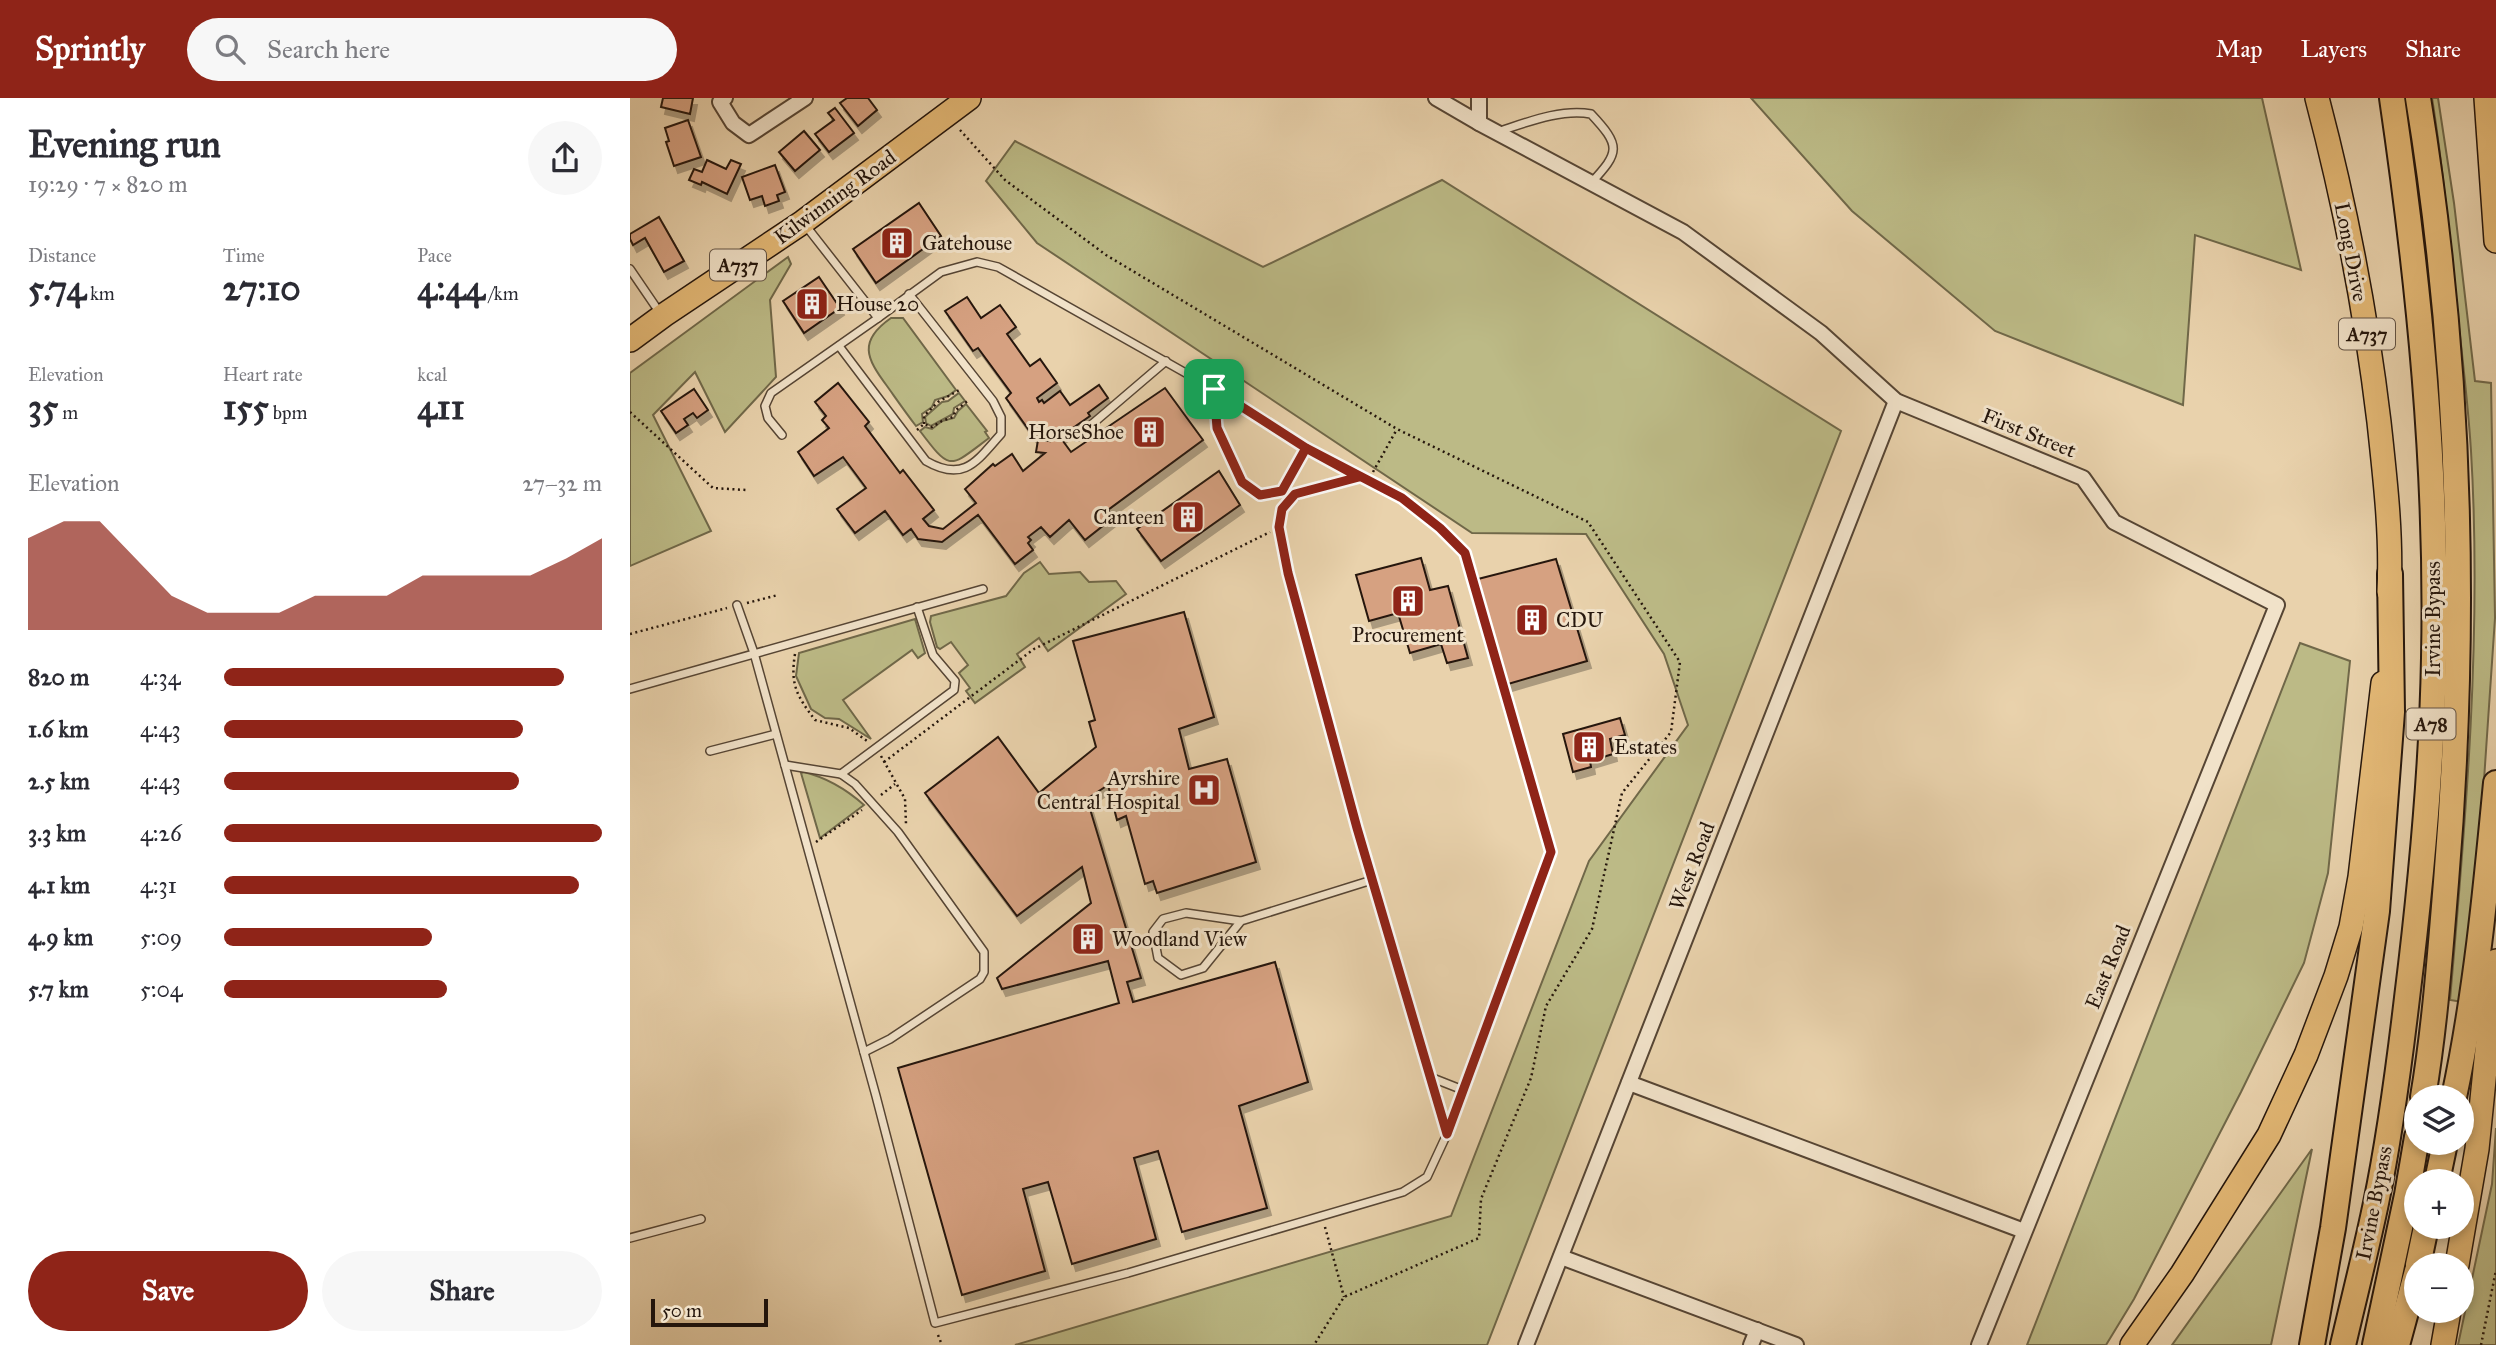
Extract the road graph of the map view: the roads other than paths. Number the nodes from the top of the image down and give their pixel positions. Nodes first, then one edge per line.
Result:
1 (725, 98) edge
2 (805, 98) edge
3 (968, 98) edge
4 (1436, 98) edge
5 (1479, 98) edge
6 (2317, 98) edge
7 (2392, 98) edge
8 (2418, 98) edge
9 (2486, 98) edge
10 (1479, 123) junction
11 (1496, 132) junction
12 (1591, 183) junction
13 (803, 222) junction
14 (2496, 241) edge
15 (630, 269) edge
16 (909, 294) junction
17 (664, 315) junction
18 (878, 318) junction
19 (630, 340) edge
20 (839, 346) junction
21 (1166, 361) junction
22 (1214, 389) junction
23 (1896, 401) junction
24 (782, 435) dead end
25 (1077, 437) dead end
26 (1306, 448) junction
27 (1359, 477) junction
28 (2390, 574) junction
29 (983, 589) dead end
30 (737, 605) road end
31 (2277, 605) joint
32 (917, 607) junction
33 (754, 653) junction
34 (630, 689) edge
35 (776, 734) junction
36 (710, 751) dead end
37 (785, 765) junction
38 (841, 774) junction
39 (2496, 783) edge
40 (1372, 880) junction
41 (1241, 921) junction
42 (2496, 961) edge
43 (864, 1052) junction
44 (1430, 1077) junction
45 (1629, 1083) junction
46 (2424, 1085) edge
47 (2457, 1085) edge
48 (1464, 1090) junction
49 (1447, 1134) junction
50 (2414, 1155) edge
51 (701, 1219) dead end
52 (2024, 1231) junction
53 (630, 1238) edge
54 (2458, 1253) edge
55 (1561, 1257) junction
56 (2404, 1319) edge
57 (2447, 1323) edge
58 (1757, 1330) junction
59 (1526, 1345) edge
60 (1751, 1345) edge
61 (1796, 1345) edge
62 (1979, 1345) edge
63 (2132, 1345) edge
64 (2312, 1345) edge
65 (2343, 1345) edge
66 (2375, 1345) edge
67 (2397, 1345) edge
68 (2442, 1345) edge

1 - 2 street
3 - 13 main road, Kilwinning Road / A737
4 - 10 street, First Street
5 - 10 street
6 - 28 main road, Long Drive / A737
7 - 65 highway, Irvine Bypass / A78
8 - 46 highway, Irvine Bypass / A78
9 - 14 main road
10 - 11 street, First Street
11 - 12 street, First Street
11 - 12 lane
12 - 23 street, First Street
13 - 17 main road, Kilwinning Road / A737
13 - 18 lane
15 - 17 lane
16 - 18 lane
16 - 20 lane
16 - 21 lane
17 - 19 main road, Kilwinning Road / A737
18 - 20 lane
20 - 24 lane
21 - 22 lane
21 - 25 lane
22 - 26 lane
22 - 26 lane
23 - 31 street, First Street
23 - 45 street, West Road
26 - 27 lane
27 - 40 lane
27 - 48 lane
28 - 63 main road, Long Drive
28 - 64 highway
29 - 32 lane
30 - 33 lane
31 - 52 street, East Road
32 - 33 lane
32 - 38 lane
33 - 34 lane
33 - 35 lane
35 - 36 lane
35 - 37 lane
37 - 38 lane
37 - 43 lane
38 - 43 lane
39 - 47 highway
40 - 41 lane
40 - 44 lane
41 - 41 lane
42 - 54 main road
43 - 49 lane
44 - 48 lane
44 - 49 lane
45 - 52 street
45 - 55 street, West Road
48 - 49 lane
50 - 66 highway, Irvine Bypass
51 - 53 lane
52 - 62 street, East Road
55 - 58 street
55 - 59 street, West Road
56 - 67 highway
57 - 68 main road
58 - 60 street
58 - 61 street

